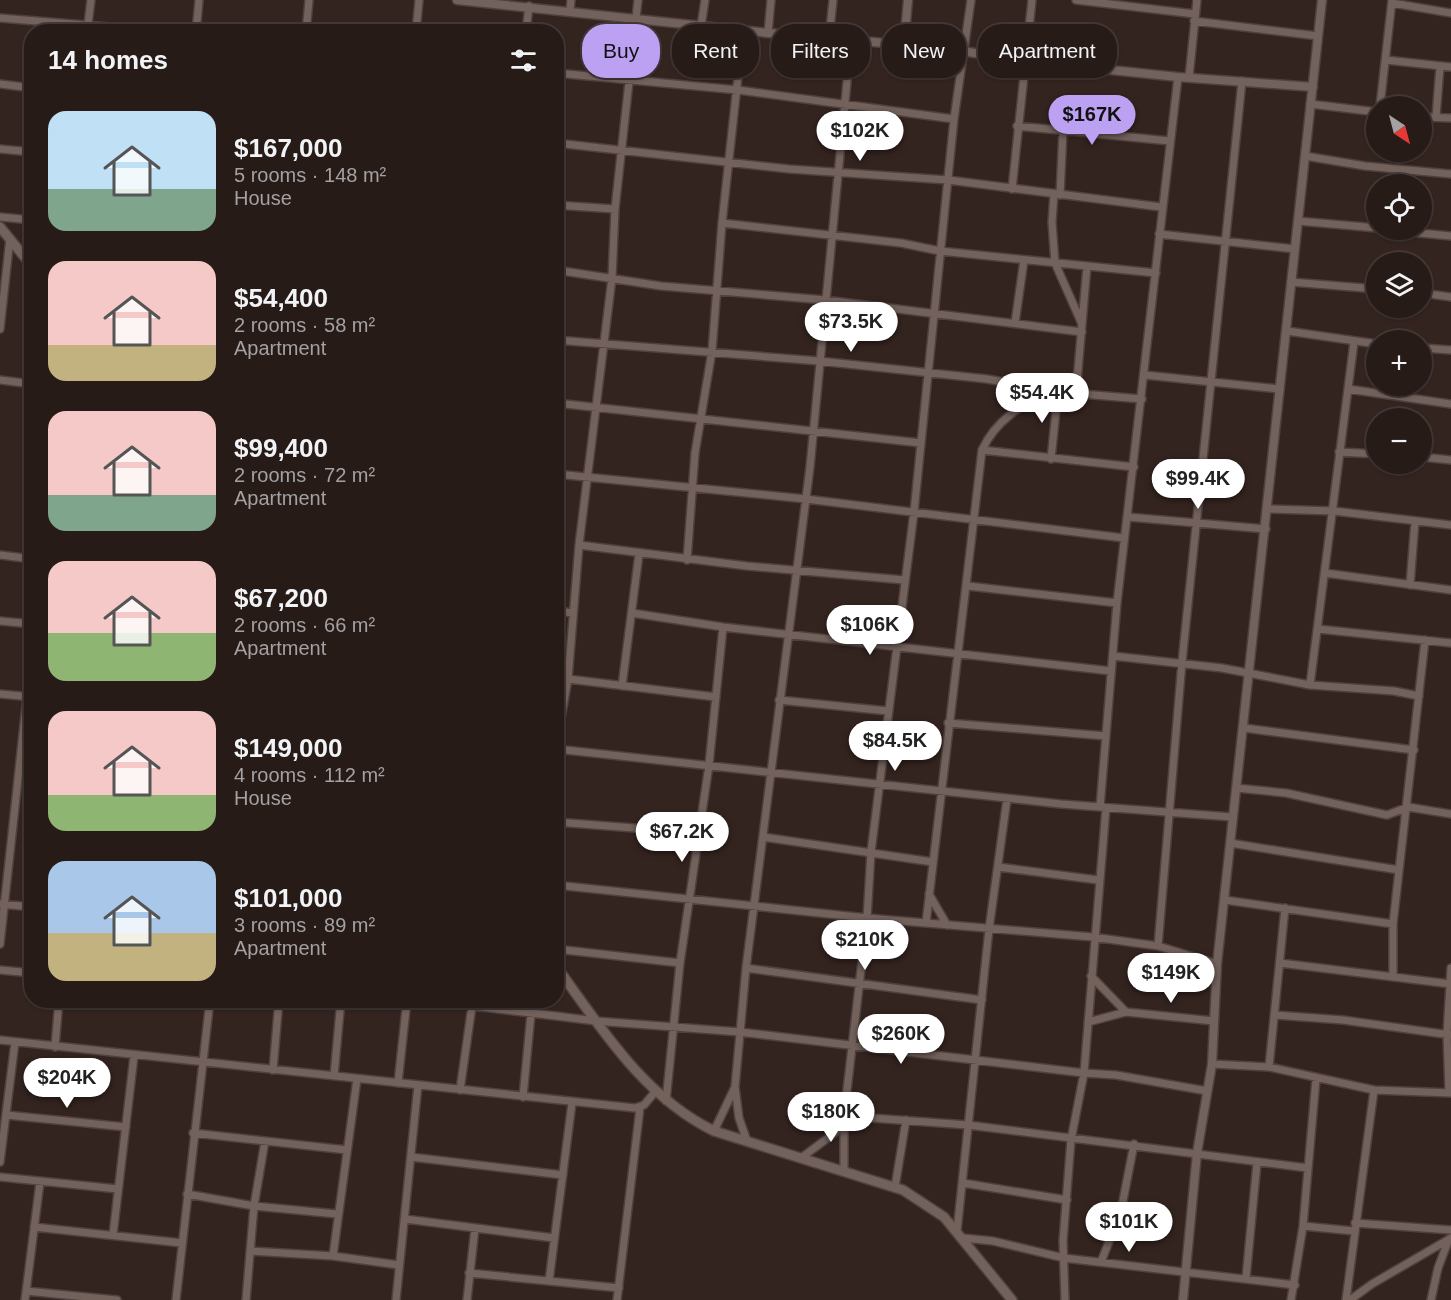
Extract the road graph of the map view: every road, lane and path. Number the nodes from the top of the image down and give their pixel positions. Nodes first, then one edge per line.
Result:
1 (91, 0) edge
2 (199, 0) edge
3 (309, 0) edge
4 (419, 0) edge
5 (457, 0) edge
6 (571, 0) edge
7 (638, 0) edge
8 (705, 0) edge
9 (771, 0) edge
10 (833, 0) edge
11 (908, 0) edge
12 (971, 0) edge
13 (1032, 0) edge
14 (1076, 0) edge
15 (1197, 0) edge
16 (1322, 0) edge
17 (1392, 1) edge
18 (507, 2) edge
19 (529, 6) junction
20 (570, 10) junction
21 (1451, 13) edge
22 (0, 18) edge
23 (1195, 18) junction
24 (636, 19) junction
25 (52, 24) edge
26 (88, 24) edge
27 (197, 24) edge
28 (307, 24) edge
29 (417, 24) edge
30 (527, 24) edge
31 (682, 24) edge
32 (701, 24) edge
33 (831, 24) edge
34 (906, 24) edge
35 (1029, 24) edge
36 (759, 32) edge
37 (768, 33) junction
38 (771, 33) edge
39 (966, 36) edge
40 (1318, 36) junction
41 (1386, 60) junction
42 (1440, 66) junction
43 (1451, 67) edge
44 (1117, 71) edge
45 (564, 74) edge
46 (1178, 77) junction
47 (1189, 77) junction
48 (739, 78) edge
49 (847, 78) edge
50 (960, 78) edge
51 (1023, 78) edge
52 (1242, 81) junction
53 (630, 82) junction
54 (0, 84) edge
55 (24, 87) edge
56 (1312, 87) junction
57 (738, 90) junction
58 (1381, 96) edge
59 (1310, 104) junction
60 (844, 106) junction
61 (1366, 111) edge
62 (1432, 117) edge
63 (1436, 117) junction
64 (1451, 118) edge
65 (954, 119) junction
66 (1017, 126) junction
67 (1064, 130) junction
68 (1170, 141) junction
69 (564, 144) edge
70 (0, 149) edge
71 (621, 150) junction
72 (24, 151) edge
73 (1305, 156) junction
74 (729, 161) junction
75 (840, 173) junction
76 (1451, 174) edge
77 (948, 180) junction
78 (1012, 189) junction
79 (1057, 195) junction
80 (564, 205) edge
81 (1161, 207) junction
82 (615, 209) junction
83 (0, 217) edge
84 (24, 219) edge
85 (1298, 221) junction
86 (722, 223) junction
87 (0, 227) edge
88 (1366, 227) edge
89 (1159, 234) junction
90 (1432, 234) edge
91 (834, 235) junction
92 (1451, 236) edge
93 (10, 238) junction
94 (1226, 243) junction
95 (1295, 249) junction
96 (940, 251) junction
97 (4, 253) edge
98 (24, 256) edge
99 (1024, 260) junction
100 (1055, 263) junction
101 (1087, 266) junction
102 (564, 271) edge
103 (1156, 273) junction
104 (612, 278) junction
105 (1292, 282) junction
106 (1366, 288) edge
107 (718, 291) junction
108 (1432, 294) edge
109 (1451, 297) edge
110 (825, 300) junction
111 (933, 312) junction
112 (1, 316) edge
113 (1015, 323) junction
114 (1082, 328) junction
115 (0, 329) edge
116 (1287, 332) junction
117 (564, 341) edge
118 (1354, 342) junction
119 (603, 343) junction
120 (1366, 343) edge
121 (1432, 349) edge
122 (1451, 350) edge
123 (712, 351) junction
124 (819, 361) junction
125 (927, 372) junction
126 (1145, 375) junction
127 (0, 380) edge
128 (1211, 380) junction
129 (24, 383) edge
130 (1280, 389) junction
131 (1348, 389) junction
132 (1055, 391) junction
133 (1076, 393) junction
134 (1142, 399) junction
135 (564, 404) edge
136 (1451, 404) edge
137 (597, 408) junction
138 (701, 419) junction
139 (813, 432) junction
140 (921, 443) junction
141 (982, 450) junction
142 (1339, 452) junction
143 (1366, 453) edge
144 (1432, 458) edge
145 (1051, 459) junction
146 (1451, 460) edge
147 (1134, 468) junction
148 (564, 475) edge
149 (587, 477) junction
150 (692, 489) junction
151 (806, 499) junction
152 (1268, 509) junction
153 (1334, 511) junction
154 (914, 512) junction
155 (1128, 517) junction
156 (975, 519) junction
157 (1415, 521) junction
158 (1198, 522) junction
159 (1451, 525) edge
160 (1266, 529) junction
161 (1124, 538) junction
162 (579, 545) junction
163 (639, 554) junction
164 (0, 555) edge
165 (24, 558) edge
166 (687, 560) junction
167 (796, 570) junction
168 (1325, 573) junction
169 (904, 580) junction
170 (1410, 585) junction
171 (968, 586) junction
172 (1451, 590) edge
173 (1117, 603) junction
174 (564, 612) edge
175 (573, 613) junction
176 (632, 613) junction
177 (0, 621) edge
178 (24, 623) edge
179 (723, 627) junction
180 (1318, 629) junction
181 (787, 634) junction
182 (1425, 640) junction
183 (1451, 643) edge
184 (895, 646) junction
185 (960, 653) junction
186 (1113, 656) junction
187 (1182, 662) junction
188 (1111, 671) junction
189 (1250, 672) junction
190 (568, 679) junction
191 (564, 683) edge
192 (1310, 685) junction
193 (622, 686) junction
194 (0, 694) edge
195 (24, 696) edge
196 (1419, 696) junction
197 (716, 697) junction
198 (779, 700) junction
199 (564, 702) edge
200 (888, 711) junction
201 (948, 723) junction
202 (1244, 728) junction
203 (24, 735) edge
204 (1106, 736) junction
205 (564, 749) edge
206 (1414, 750) junction
207 (709, 765) junction
208 (771, 771) junction
209 (880, 782) junction
210 (1236, 788) junction
211 (941, 790) junction
212 (1007, 799) junction
213 (1408, 807) junction
214 (1103, 808) junction
215 (1169, 812) junction
216 (1451, 814) edge
217 (1232, 817) junction
218 (564, 823) edge
219 (699, 833) junction
220 (763, 837) junction
221 (1230, 843) junction
222 (871, 852) junction
223 (933, 862) junction
224 (998, 867) junction
225 (1399, 870) junction
226 (1098, 880) junction
227 (564, 886) edge
228 (929, 894) junction
229 (690, 899) junction
230 (1224, 900) junction
231 (2, 904) edge
232 (752, 906) junction
233 (24, 907) edge
234 (1285, 908) junction
235 (867, 918) junction
236 (926, 923) junction
237 (1393, 924) junction
238 (946, 925) junction
239 (989, 929) junction
240 (1094, 937) junction
241 (0, 944) edge
242 (1158, 946) junction
243 (564, 949) edge
244 (680, 963) junction
245 (1280, 963) junction
246 (1217, 964) junction
247 (746, 968) junction
248 (1451, 968) edge
249 (0, 970) edge
250 (24, 972) edge
251 (1091, 976) junction
252 (564, 977) edge
253 (1393, 977) junction
254 (859, 983) junction
255 (1450, 984) edge
256 (982, 1000) junction
257 (58, 1008) edge
258 (209, 1008) edge
259 (278, 1008) edge
260 (340, 1008) edge
261 (406, 1008) edge
262 (472, 1008) edge
263 (487, 1008) edge
264 (1126, 1012) junction
265 (531, 1014) junction
266 (1275, 1015) junction
267 (596, 1021) junction
268 (1214, 1021) junction
269 (1088, 1022) junction
270 (673, 1026) junction
271 (740, 1032) junction
272 (1449, 1034) edge
273 (0, 1040) edge
274 (15, 1042) junction
275 (55, 1047) junction
276 (851, 1047) junction
277 (134, 1056) junction
278 (974, 1061) junction
279 (203, 1063) junction
280 (1212, 1064) junction
281 (1269, 1067) junction
282 (273, 1070) junction
283 (1083, 1073) junction
284 (334, 1076) junction
285 (357, 1079) junction
286 (1316, 1079) junction
287 (398, 1083) junction
288 (418, 1085) junction
289 (735, 1087) junction
290 (460, 1090) junction
291 (1374, 1090) junction
292 (1208, 1091) junction
293 (655, 1092) junction
294 (1450, 1093) edge
295 (523, 1096) junction
296 (666, 1102) junction
297 (572, 1103) junction
298 (640, 1108) junction
299 (6, 1115) junction
300 (844, 1116) junction
301 (906, 1120) junction
302 (968, 1125) junction
303 (844, 1126) junction
304 (2, 1127) edge
305 (126, 1127) junction
306 (714, 1131) junction
307 (193, 1133) junction
308 (1071, 1140) junction
309 (265, 1141) junction
310 (747, 1141) junction
311 (1134, 1144) junction
312 (346, 1149) junction
313 (1197, 1153) junction
314 (411, 1157) junction
315 (801, 1158) junction
316 (0, 1162) edge
317 (1257, 1163) junction
318 (1308, 1168) junction
319 (844, 1170) junction
320 (563, 1175) junction
321 (0, 1178) edge
322 (40, 1182) junction
323 (963, 1184) junction
324 (895, 1187) junction
325 (118, 1189) junction
326 (187, 1194) junction
327 (1067, 1200) junction
328 (254, 1206) junction
329 (338, 1214) junction
330 (405, 1219) junction
331 (1303, 1226) junction
332 (34, 1227) junction
333 (1355, 1227) junction
334 (475, 1228) junction
335 (1451, 1230) edge
336 (960, 1234) junction
337 (113, 1235) junction
338 (554, 1238) junction
339 (1450, 1238) edge
340 (182, 1243) junction
341 (250, 1251) junction
342 (333, 1256) junction
343 (1064, 1258) junction
344 (1101, 1262) junction
345 (399, 1266) junction
346 (469, 1273) junction
347 (1185, 1273) junction
348 (1246, 1278) junction
349 (549, 1281) junction
350 (1295, 1285) junction
351 (619, 1288) junction
352 (26, 1291) junction
353 (26, 1300) edge
354 (117, 1300) edge
355 (176, 1300) edge
356 (246, 1300) edge
357 (396, 1300) edge
358 (466, 1300) edge
359 (617, 1300) edge
360 (1011, 1300) edge
361 (1065, 1300) edge
362 (1182, 1300) edge
363 (1291, 1300) edge
364 (1348, 1300) edge
365 (1431, 1300) edge

1 - 26 street
2 - 27 street
3 - 28 street
4 - 29 street
5 - 18 street
6 - 20 street
7 - 24 street
8 - 32 street
9 - 37 street
10 - 33 street
11 - 34 street
12 - 39 street
13 - 35 street
14 - 23 street
15 - 23 street
16 - 40 street
17 - 21 street
17 - 41 street
18 - 19 street
19 - 20 street
19 - 30 street
20 - 24 street
22 - 25 street
23 - 40 street
23 - 47 street
24 - 31 street
24 - 53 street
36 - 37 street
37 - 38 street
40 - 56 street
41 - 42 street
41 - 58 street
42 - 43 street
42 - 63 street
44 - 46 street
45 - 53 street
46 - 47 street
46 - 68 street
47 - 52 street
48 - 57 street
49 - 60 street
50 - 65 street
51 - 66 street
52 - 56 street
52 - 94 street
53 - 57 street
53 - 71 street
54 - 55 street
56 - 59 street
57 - 60 street
57 - 74 street
59 - 61 street
59 - 73 street
60 - 65 street
60 - 75 street
62 - 63 street
63 - 64 street
65 - 77 street
66 - 67 street
66 - 78 street
67 - 68 street
67 - 79 street
68 - 81 street
69 - 71 street
70 - 72 street
71 - 74 street
71 - 82 street
73 - 76 street
73 - 85 street
74 - 75 street
74 - 86 street
75 - 77 street
75 - 91 street
77 - 78 street
77 - 96 street
78 - 79 street
79 - 81 street
79 - 100 street
80 - 82 street
81 - 89 street
82 - 104 street
83 - 84 street
85 - 88 street
85 - 95 street
86 - 91 street
86 - 107 street
87 - 93 main road
89 - 94 street
89 - 103 street
90 - 92 street
91 - 96 street
91 - 110 street
93 - 97 street
93 - 98 main road
94 - 95 street
94 - 128 street
95 - 105 street
96 - 99 street
96 - 111 street
97 - 112 street
99 - 100 street
99 - 113 street
100 - 101 street
100 - 114 street
101 - 103 street
101 - 114 street
102 - 104 street
103 - 126 street
104 - 107 street
104 - 119 street
105 - 106 street
105 - 116 street
107 - 110 street
107 - 123 street
108 - 109 street
110 - 111 street
110 - 124 street
111 - 113 street
111 - 125 street
112 - 115 street
113 - 114 street
114 - 133 street
116 - 118 street
116 - 130 street
117 - 119 street
118 - 120 street
118 - 131 street
119 - 123 street
119 - 137 street
121 - 122 street
123 - 124 street
123 - 138 street
124 - 125 street
124 - 139 street
125 - 132 street
125 - 140 street
126 - 128 street
126 - 134 street
127 - 129 street
128 - 130 street
128 - 158 street
130 - 152 street
131 - 136 street
131 - 142 street
132 - 133 street
132 - 141 street
132 - 145 street
133 - 134 street
134 - 147 street
135 - 137 street
137 - 138 street
137 - 149 street
138 - 139 street
138 - 150 street
139 - 140 street
139 - 151 street
140 - 154 street
141 - 145 street
141 - 156 street
142 - 143 street
142 - 153 street
144 - 146 street
145 - 147 street
147 - 155 street
148 - 149 street
149 - 150 street
149 - 162 street
150 - 151 street
150 - 166 street
151 - 154 street
151 - 167 street
152 - 153 street
152 - 160 street
153 - 157 street
153 - 168 street
154 - 156 street
154 - 169 street
155 - 158 street
155 - 161 street
156 - 161 street
156 - 171 street
157 - 159 street
157 - 170 street
158 - 160 street
158 - 187 street
160 - 189 street
161 - 173 street
162 - 163 street
162 - 175 street
163 - 166 street
163 - 176 street
164 - 165 street
166 - 167 street
167 - 169 street
167 - 181 street
168 - 170 street
168 - 180 street
169 - 184 street
170 - 172 street
171 - 173 street
171 - 185 street
173 - 186 street
174 - 175 street
175 - 190 street
176 - 179 street
176 - 193 street
177 - 178 street
179 - 181 street
179 - 197 street
180 - 182 street
180 - 192 street
181 - 184 street
181 - 198 street
182 - 183 street
182 - 196 street
184 - 185 street
184 - 200 street
185 - 188 street
185 - 201 street
186 - 187 street
186 - 188 street
187 - 189 street
187 - 215 street
188 - 204 street
189 - 192 street
189 - 202 street
190 - 191 street
190 - 193 street
190 - 199 street
192 - 196 street
193 - 197 street
194 - 195 street
196 - 206 street
197 - 207 street
198 - 200 street
198 - 208 street
200 - 209 street
201 - 204 street
201 - 211 street
202 - 206 street
202 - 210 street
203 - 231 street
204 - 214 street
205 - 207 street
206 - 213 street
207 - 208 street
207 - 219 street
208 - 209 street
208 - 220 street
209 - 211 street
209 - 222 street
210 - 213 street
210 - 217 street
211 - 212 street
211 - 223 street
212 - 214 street
212 - 224 street
213 - 216 street
213 - 225 street
214 - 215 street
214 - 226 street
215 - 217 street
215 - 242 street
217 - 221 street
218 - 219 street
219 - 229 street
220 - 222 street
220 - 232 street
221 - 225 street
221 - 230 street
222 - 223 street
222 - 235 street
223 - 228 street
224 - 226 street
224 - 239 street
225 - 237 street
226 - 240 street
227 - 229 street
228 - 236 street
228 - 238 street
229 - 232 street
229 - 244 street
230 - 234 street
230 - 246 street
231 - 233 street
231 - 241 street
232 - 235 street
232 - 247 street
234 - 237 street
234 - 245 street
235 - 236 street
235 - 254 street
236 - 238 street
237 - 253 street
238 - 239 street
239 - 240 street
239 - 256 street
240 - 242 street
240 - 251 street
242 - 246 street
243 - 244 street
244 - 270 street
245 - 253 street
245 - 266 street
246 - 268 street
247 - 254 street
247 - 271 street
248 - 255 street
249 - 250 street
251 - 264 street
251 - 269 street
252 - 267 main road
253 - 255 street
254 - 256 street
254 - 276 street
255 - 272 street
256 - 278 street
257 - 275 street
258 - 279 street
259 - 282 street
260 - 284 street
261 - 287 street
262 - 290 street
263 - 265 street
264 - 268 street
264 - 269 street
265 - 267 street
265 - 295 street
266 - 272 street
266 - 281 street
267 - 270 street
267 - 293 main road
268 - 280 street
269 - 283 street
270 - 271 street
270 - 296 street
271 - 276 street
271 - 289 street
272 - 294 street
273 - 274 street
274 - 275 street
274 - 299 street
275 - 277 street
276 - 278 street
276 - 300 street
277 - 279 street
277 - 305 street
278 - 283 street
278 - 302 street
279 - 282 street
279 - 307 street
280 - 281 street
280 - 292 street
281 - 286 street
282 - 284 street
283 - 292 street
283 - 308 street
284 - 285 street
285 - 287 street
285 - 312 street
286 - 291 street
286 - 318 street
287 - 288 street
288 - 290 street
288 - 314 street
289 - 306 street
289 - 310 street
290 - 295 street
291 - 294 street
291 - 333 street
292 - 313 street
293 - 296 main road
293 - 298 street
295 - 297 street
296 - 306 main road
297 - 298 street
297 - 320 street
298 - 351 street
299 - 304 street
299 - 305 street
300 - 301 street
300 - 303 street
301 - 302 street
301 - 324 street
302 - 308 street
302 - 323 street
303 - 315 street
303 - 319 street
304 - 316 street
305 - 325 street
306 - 310 main road
307 - 309 street
307 - 326 street
308 - 311 street
308 - 327 street
309 - 312 street
309 - 328 street
310 - 315 main road
311 - 313 street
311 - 344 street
312 - 329 street
313 - 317 street
313 - 347 street
314 - 320 street
314 - 330 street
315 - 319 main road
317 - 318 street
317 - 348 street
318 - 331 street
319 - 324 main road
320 - 338 street
321 - 322 street
322 - 325 street
322 - 332 street
323 - 327 street
323 - 336 street
324 - 336 main road
325 - 337 street
326 - 328 street
326 - 340 street
327 - 343 street
328 - 329 street
328 - 341 street
329 - 342 street
330 - 334 street
330 - 345 street
331 - 333 street
331 - 350 street
332 - 337 street
332 - 352 street
333 - 335 street
333 - 364 street
334 - 338 street
334 - 346 street
336 - 343 street
336 - 360 main road
337 - 340 street
338 - 349 street
339 - 364 street
339 - 365 street
340 - 355 street
341 - 342 street
341 - 356 street
342 - 345 street
343 - 344 street
343 - 361 street
344 - 347 street
345 - 357 street
346 - 349 street
346 - 358 street
347 - 348 street
347 - 362 street
348 - 350 street
349 - 351 street
350 - 363 street
351 - 359 street
352 - 353 street
352 - 354 street

